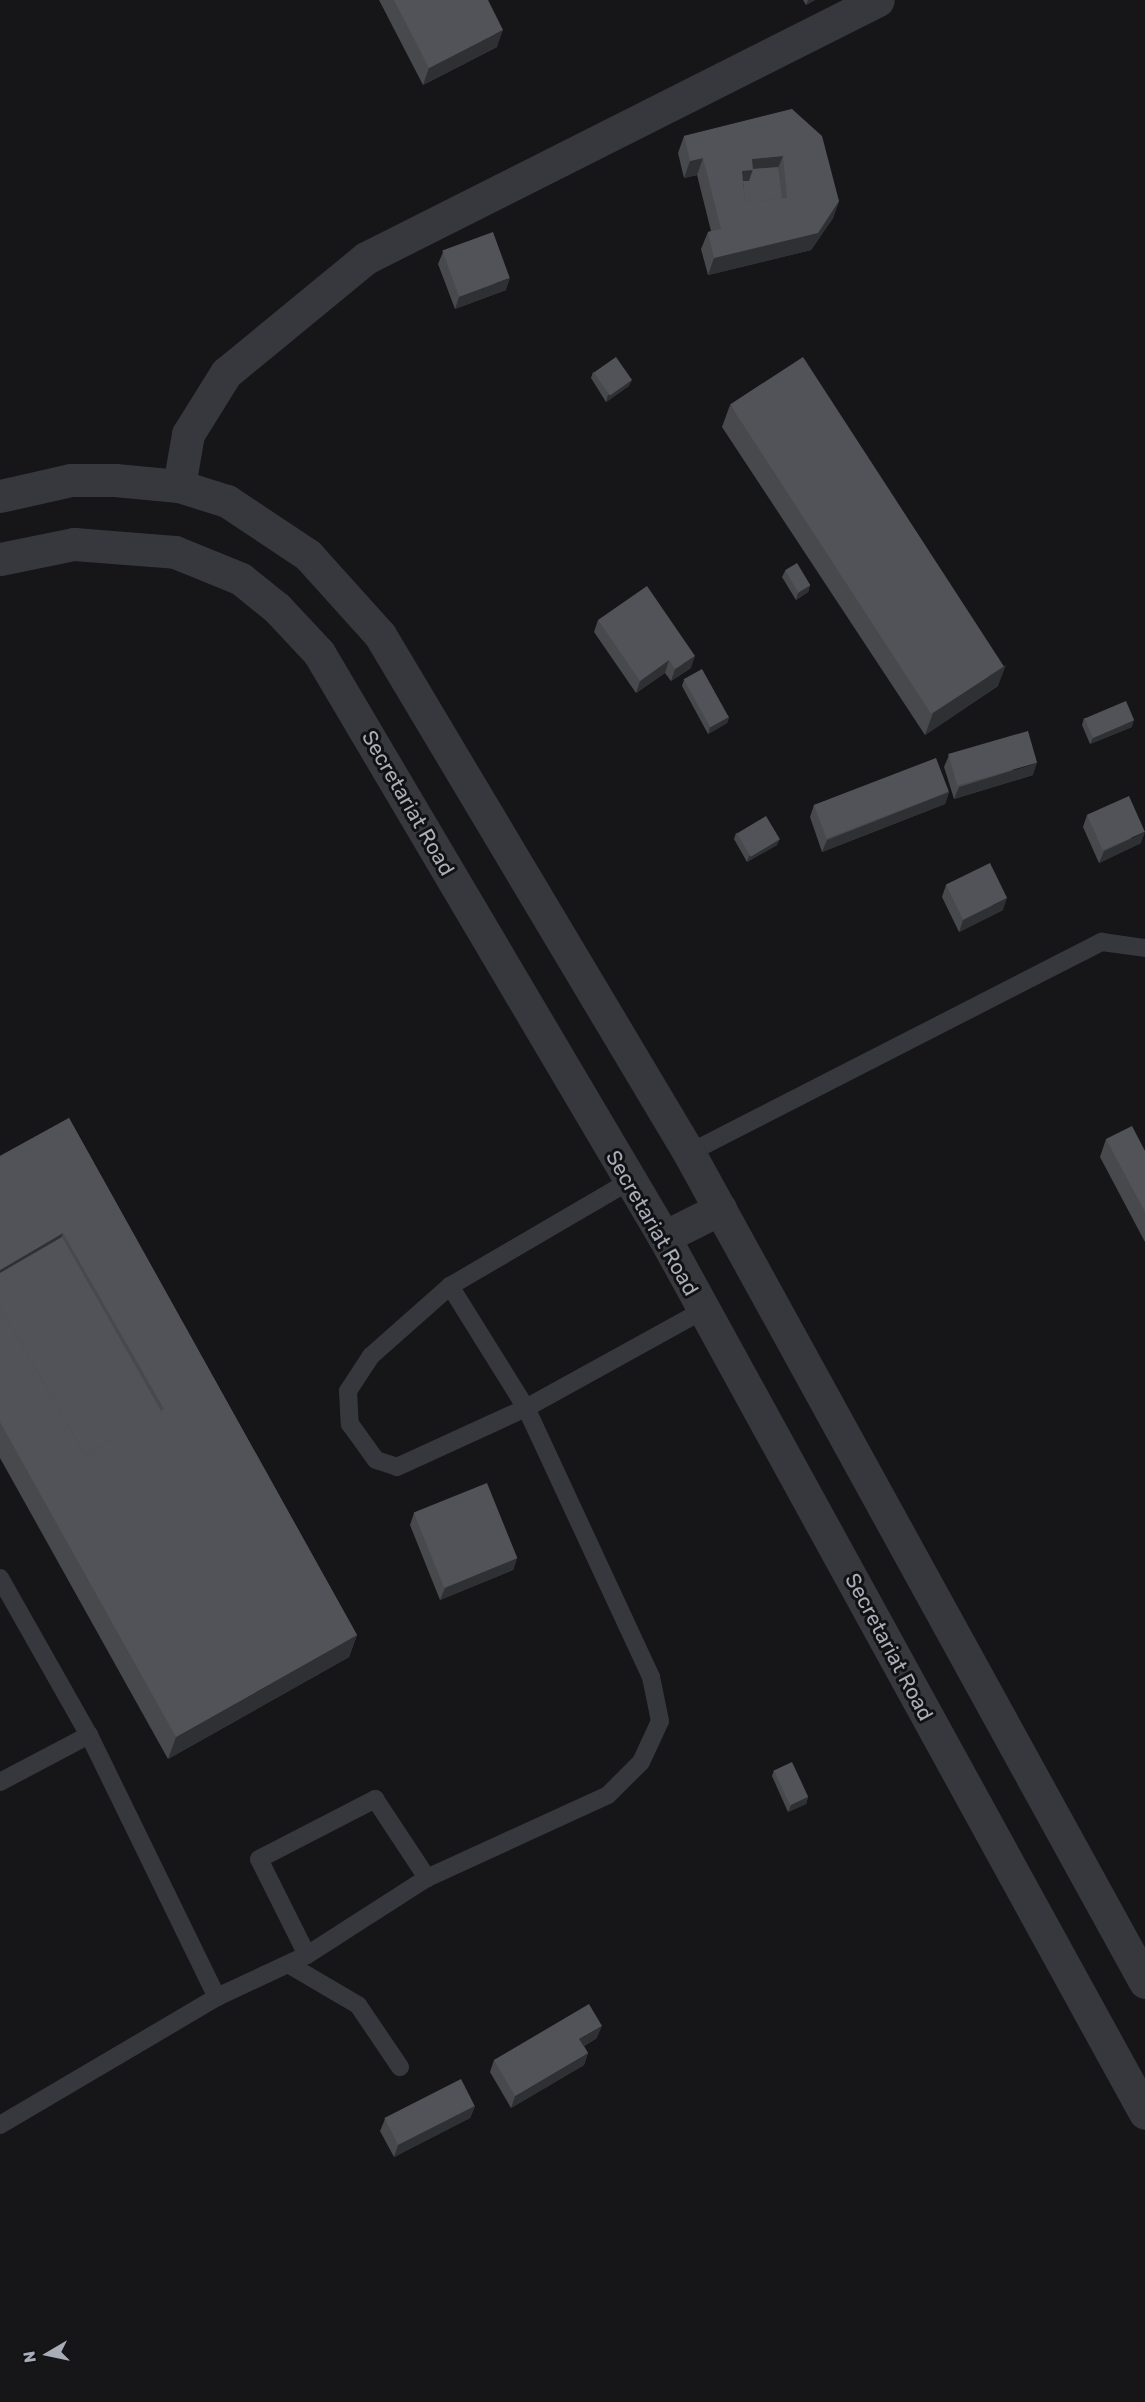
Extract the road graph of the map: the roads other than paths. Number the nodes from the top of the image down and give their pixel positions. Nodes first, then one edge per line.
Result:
1 (878, 0) edge
2 (179, 486) junction
3 (0, 496) edge
4 (0, 559) edge
5 (1145, 948) edge
6 (690, 1153) junction
7 (628, 1182) junction
8 (720, 1209) junction
9 (664, 1238) junction
10 (450, 1286) junction
11 (702, 1311) junction
12 (526, 1408) junction
13 (0, 1578) edge
14 (89, 1736) junction
15 (0, 1782) edge
16 (427, 1878) junction
17 (307, 1955) junction
18 (288, 1964) junction
19 (1145, 1982) edge
20 (217, 1997) junction
21 (400, 2067) dead end
22 (1145, 2113) edge
23 (0, 2124) edge

1 - 2 street
2 - 3 street
2 - 6 street
4 - 7 street, Secretariat Road
5 - 6 lane
6 - 8 street
7 - 9 street, Secretariat Road
7 - 10 lane
8 - 9 street
8 - 19 street
9 - 11 street, Secretariat Road
10 - 12 lane
10 - 12 lane
11 - 12 lane
11 - 22 street, Secretariat Road
12 - 16 lane
13 - 14 lane
14 - 15 lane
14 - 20 lane
16 - 17 lane
16 - 17 lane
17 - 18 lane
18 - 20 lane
18 - 21 lane
20 - 23 lane

